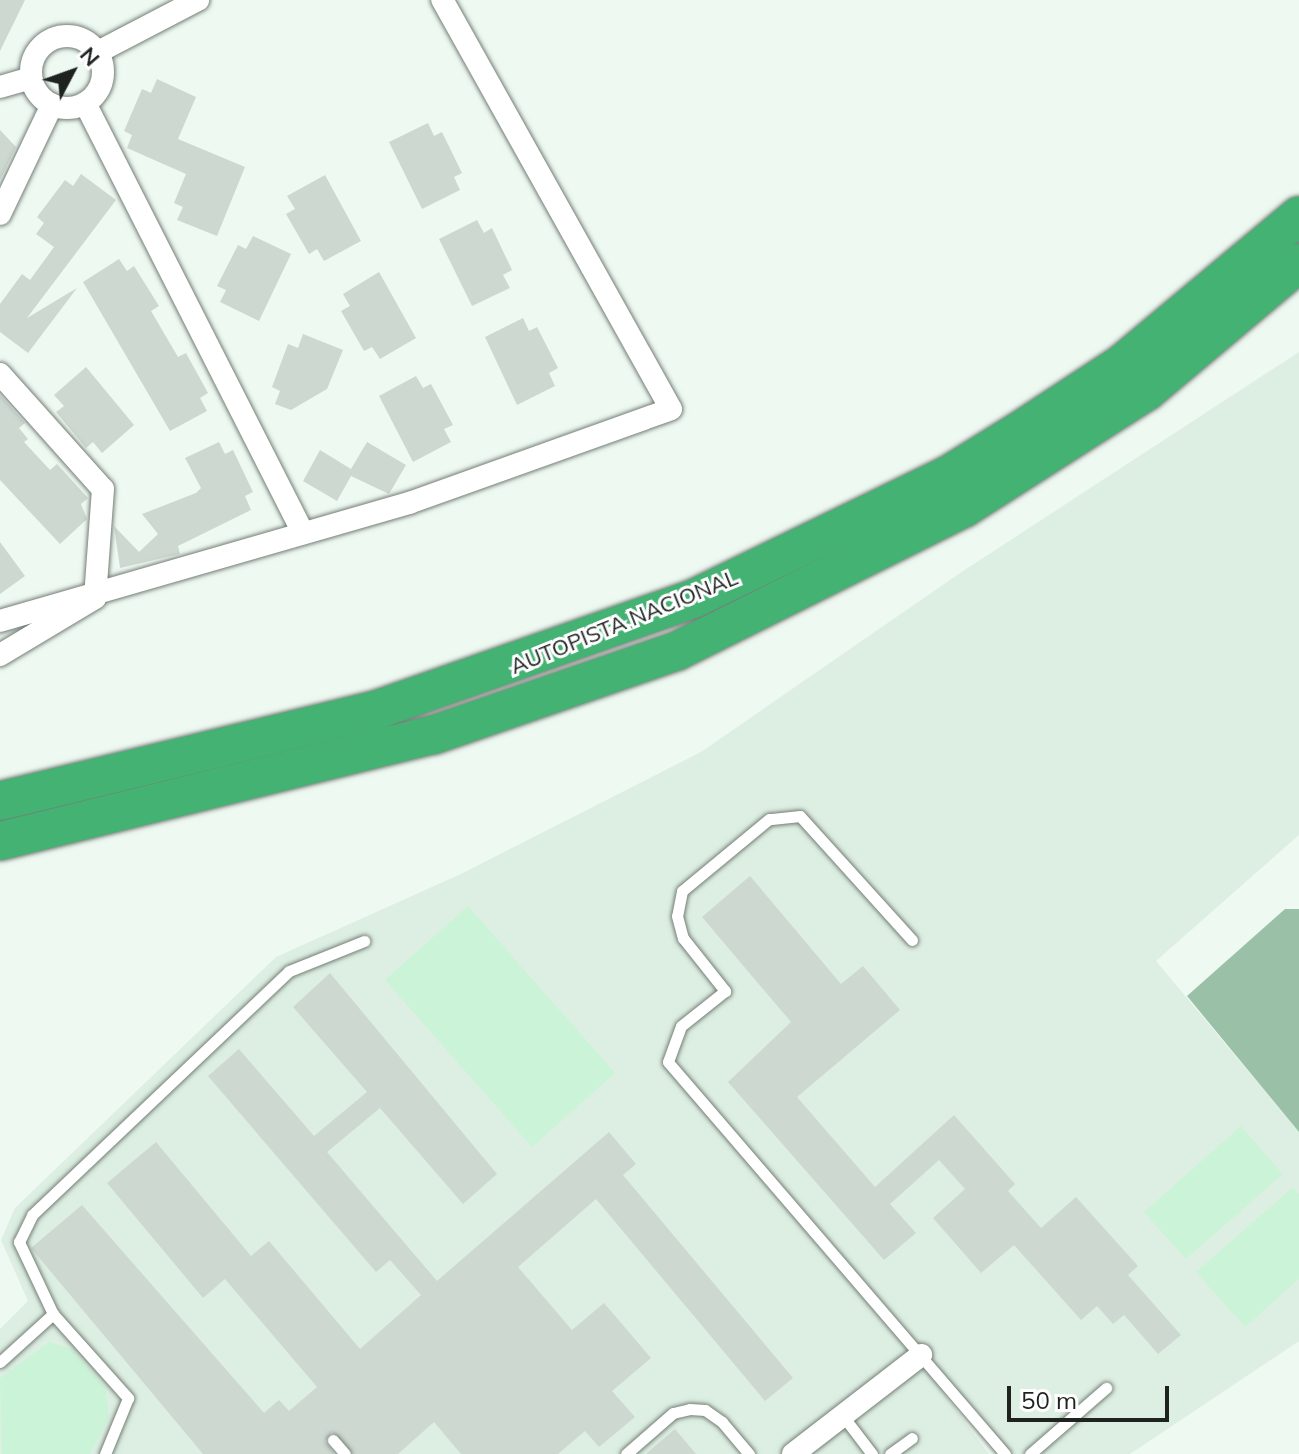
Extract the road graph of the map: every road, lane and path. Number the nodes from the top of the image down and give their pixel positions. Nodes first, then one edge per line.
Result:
1 (198, 0) edge
2 (442, 0) edge
3 (98, 52) junction
4 (31, 78) junction
5 (0, 87) edge
6 (85, 103) junction
7 (52, 105) junction
8 (0, 214) edge
9 (1299, 216) edge
10 (1299, 263) edge
11 (0, 374) edge
12 (303, 533) junction
13 (95, 598) junction
14 (0, 621) edge
15 (0, 655) edge
16 (0, 801) edge
17 (0, 841) edge
18 (912, 940) dead end
19 (364, 941) dead end
20 (53, 1314) junction
21 (921, 1355) junction
22 (0, 1362) edge
23 (1106, 1388) dead end
24 (843, 1416) junction
25 (912, 1438) dead end
26 (333, 1440) dead end
27 (105, 1454) edge
28 (345, 1454) edge
29 (626, 1454) edge
30 (749, 1454) edge
31 (793, 1454) edge
32 (872, 1454) edge
33 (890, 1454) edge
34 (1005, 1454) edge
35 (1030, 1454) edge

1 - 3 street
2 - 12 street
3 - 4 street
3 - 6 street
4 - 5 street
4 - 7 street
6 - 7 street
6 - 12 street
7 - 8 street
9 - 16 highway, AUTOPISTA NACIONAL
10 - 17 highway, AUTOPISTA NACIONAL
11 - 13 street
12 - 13 street
13 - 14 street
13 - 15 street
18 - 21 lane
19 - 20 lane
20 - 22 lane
20 - 27 lane
21 - 24 street
21 - 34 lane
23 - 35 lane
24 - 31 street
24 - 32 lane
25 - 33 lane
26 - 28 lane
29 - 30 lane

